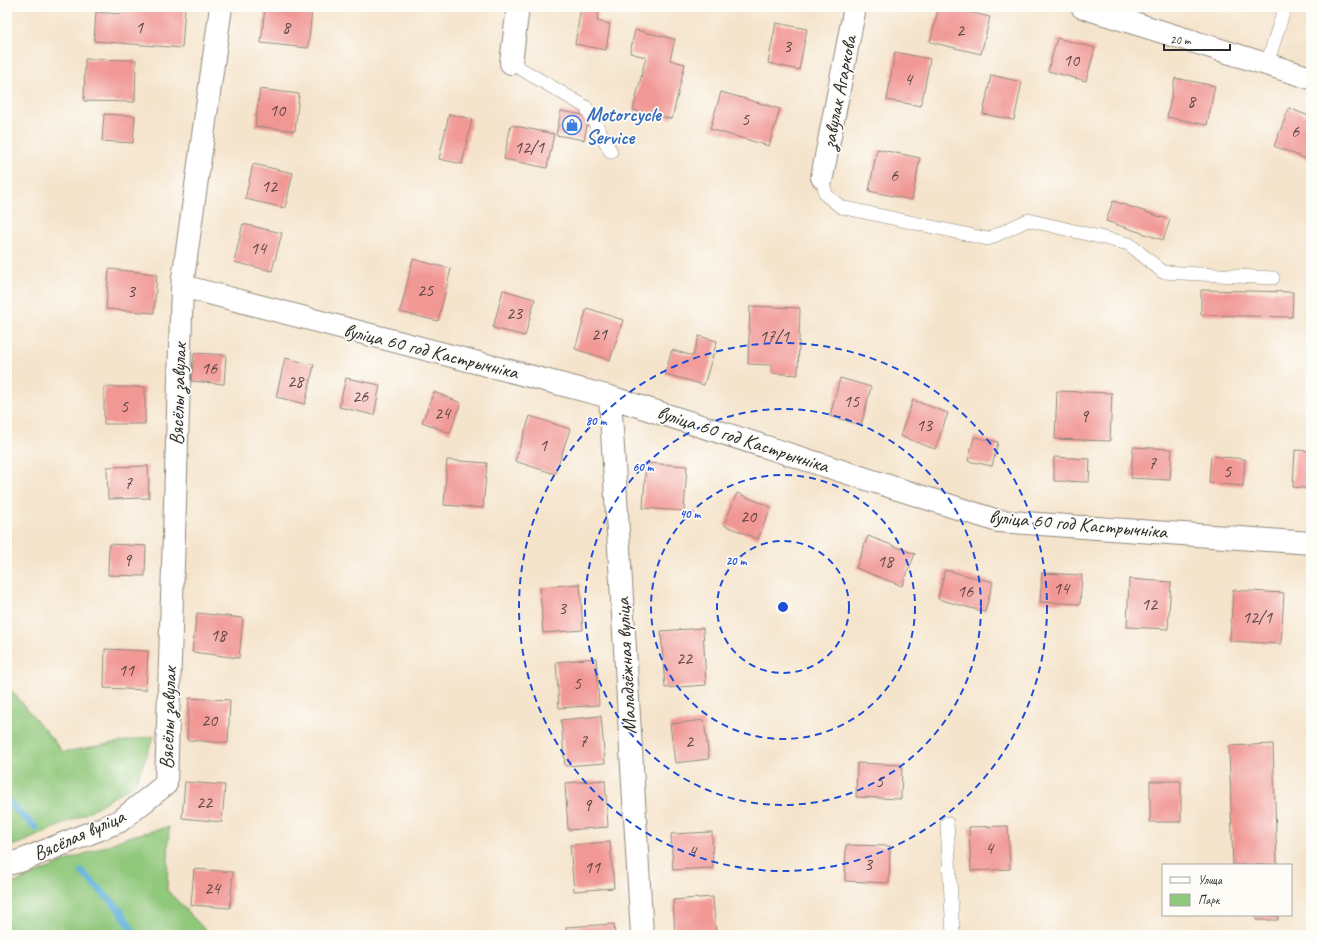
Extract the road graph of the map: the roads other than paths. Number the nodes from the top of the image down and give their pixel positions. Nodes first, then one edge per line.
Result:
1 (221, 7) edge
2 (518, 7) edge
3 (855, 7) edge
4 (1082, 7) edge
5 (1285, 7) edge
6 (511, 63) joint
7 (1267, 64) junction
8 (1311, 78) edge
9 (611, 152) dead end
10 (822, 177) joint
11 (1273, 278) dead end
12 (182, 286) junction
13 (610, 397) junction
14 (1311, 543) edge
15 (166, 784) joint
16 (947, 823) dead end
17 (7, 864) edge
18 (642, 935) edge
19 (954, 935) edge

1 - 12 street, Вясёлы завулак
2 - 6 street
3 - 10 street, завулак Агаркова
4 - 7 street
5 - 7 lane
6 - 9 lane
7 - 8 street
10 - 11 lane
12 - 13 street, вуліца 60 год Кастрычніка
12 - 15 street, Вясёлы завулак
13 - 14 street, вуліца 60 год Кастрычніка
13 - 18 street, Маладзёжная вуліца
15 - 17 street, Вясёлая вуліца
16 - 19 lane

